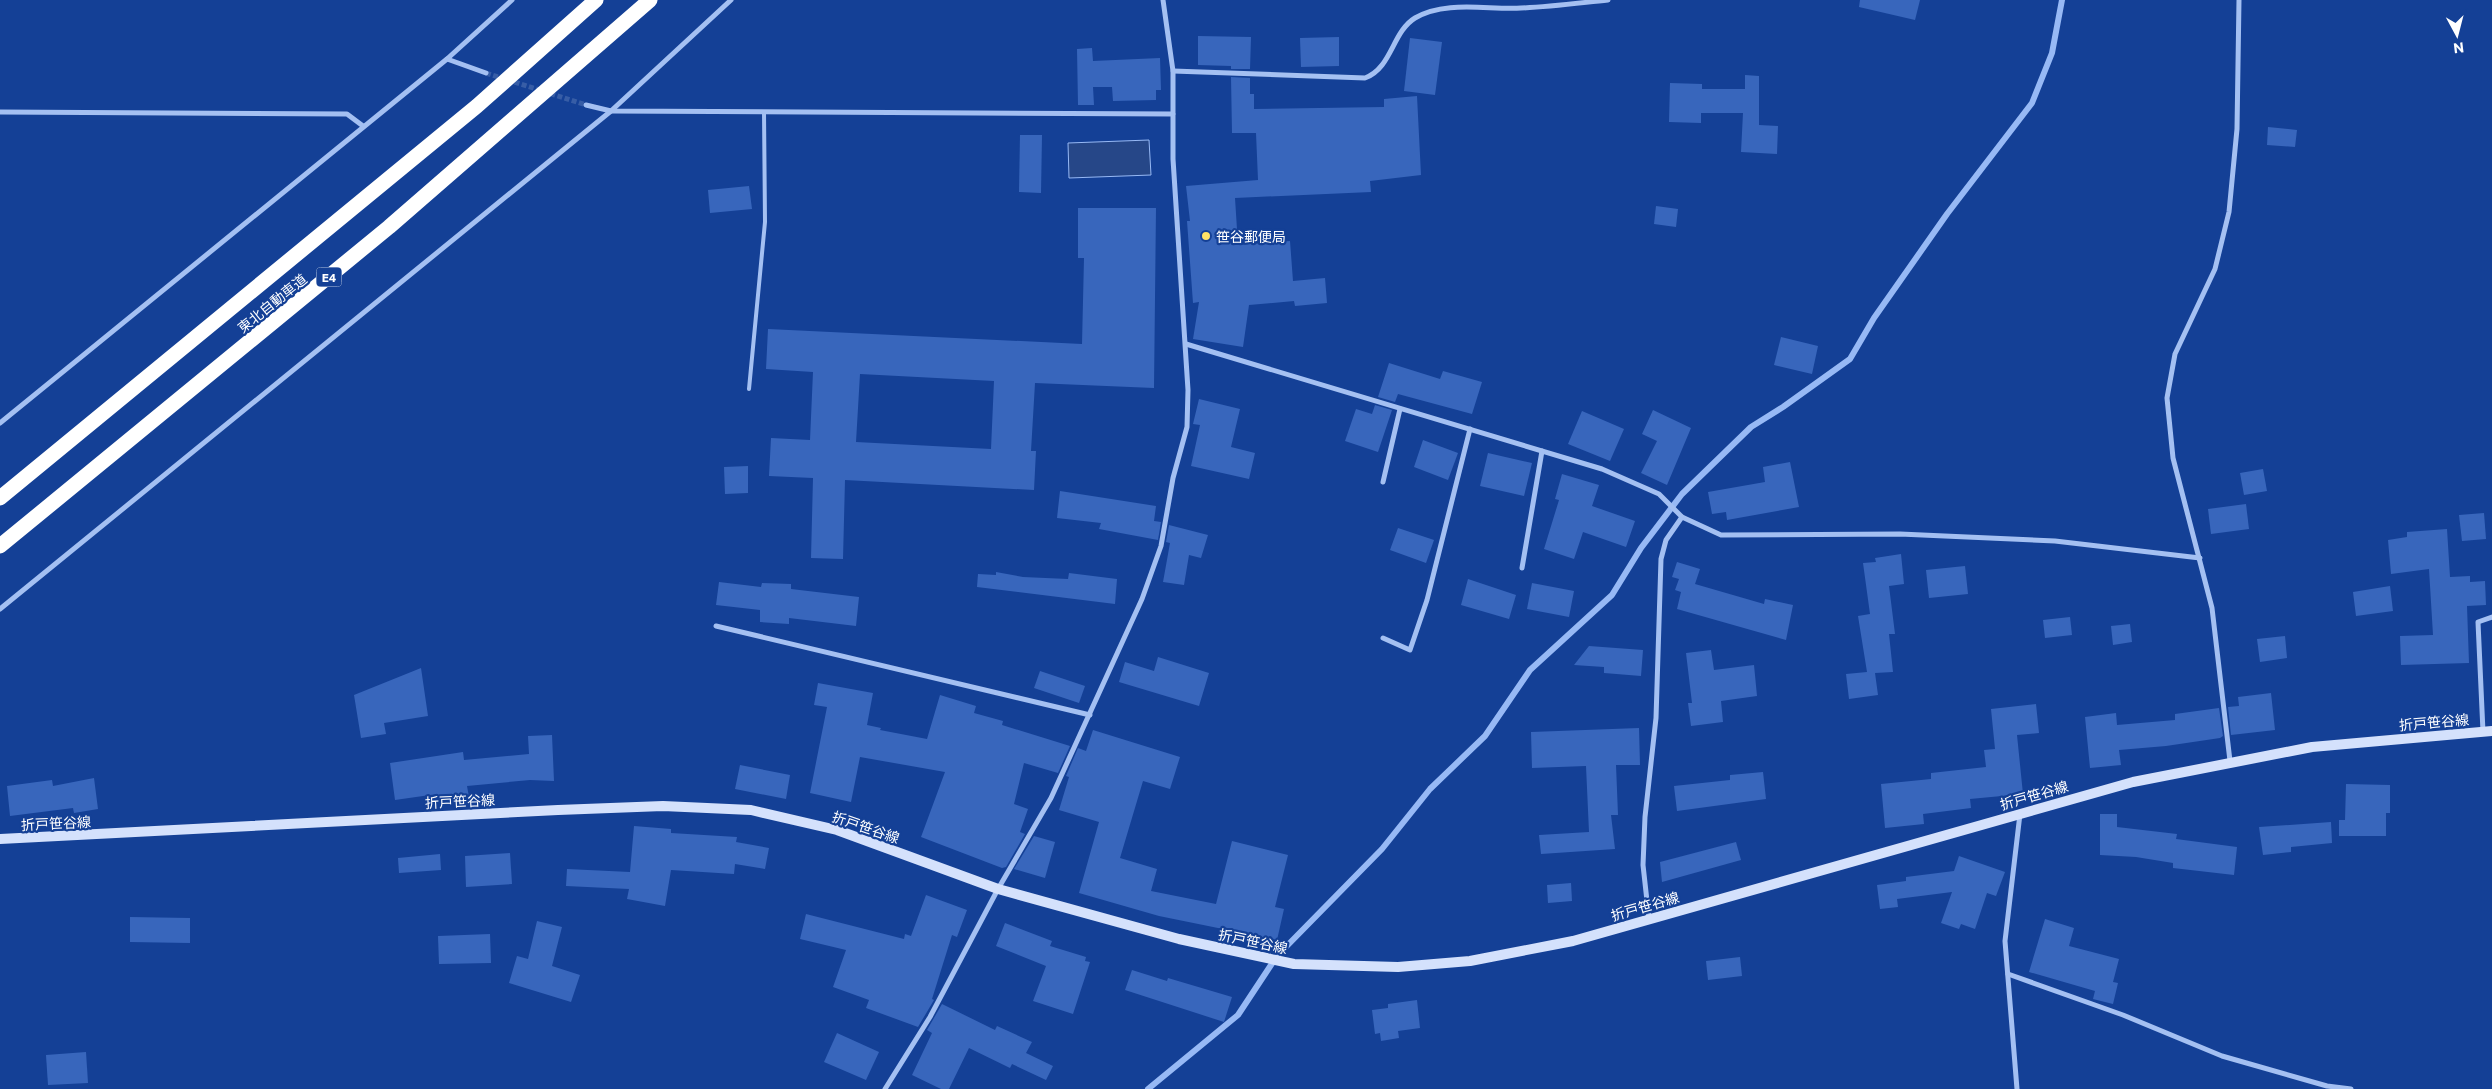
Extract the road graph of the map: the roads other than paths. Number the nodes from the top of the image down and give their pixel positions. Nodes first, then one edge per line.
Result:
1 (512, 0) edge
2 (596, 0) edge
3 (650, 0) edge
4 (731, 0) edge
5 (1163, 0) edge
6 (1608, 0) edge
7 (2239, 0) edge
8 (447, 59) junction
9 (1173, 71) junction
10 (486, 74) tunnel mouth
11 (586, 106) tunnel mouth
12 (611, 111) junction
13 (0, 112) edge
14 (764, 112) junction
15 (1173, 114) junction
16 (362, 126) junction
17 (1186, 344) junction
18 (749, 389) dead end
19 (1400, 409) junction
20 (0, 423) edge
21 (1470, 430) junction
22 (1542, 451) junction
23 (1383, 482) dead end
24 (0, 498) edge
25 (1682, 517) junction
26 (0, 546) edge
27 (2200, 558) junction
28 (1522, 568) dead end
29 (0, 609) edge
30 (2492, 617) edge
31 (716, 626) dead end
32 (1383, 638) dead end
33 (1090, 715) junction
34 (2487, 731) edge
35 (2230, 761) junction
36 (2020, 814) junction
37 (0, 840) edge
38 (998, 889) junction
39 (1649, 919) junction
40 (2008, 974) junction
41 (885, 1089) edge
42 (2017, 1089) edge
43 (2351, 1089) edge

1 - 8 street
2 - 24 highway, 東北自動車道
3 - 26 highway, 東北自動車道 / E4
4 - 12 street
5 - 9 street
6 - 9 street
7 - 27 street
8 - 10 street
8 - 16 street
9 - 15 street
11 - 12 street
12 - 14 street
12 - 29 street
13 - 16 street
14 - 15 street
14 - 18 lane
15 - 17 street
16 - 20 street
17 - 19 street
17 - 33 street
19 - 21 street
19 - 23 street
21 - 22 street
21 - 32 street
22 - 25 street
22 - 28 street
25 - 27 street
25 - 39 street
27 - 35 street
30 - 34 street
31 - 33 street
33 - 38 street
34 - 35 main road, 折戸笹谷線
35 - 36 main road, 折戸笹谷線
36 - 39 main road, 折戸笹谷線
36 - 40 street
37 - 38 main road, 折戸笹谷線
38 - 39 main road, 折戸笹谷線
38 - 41 street
40 - 42 street
40 - 43 street

